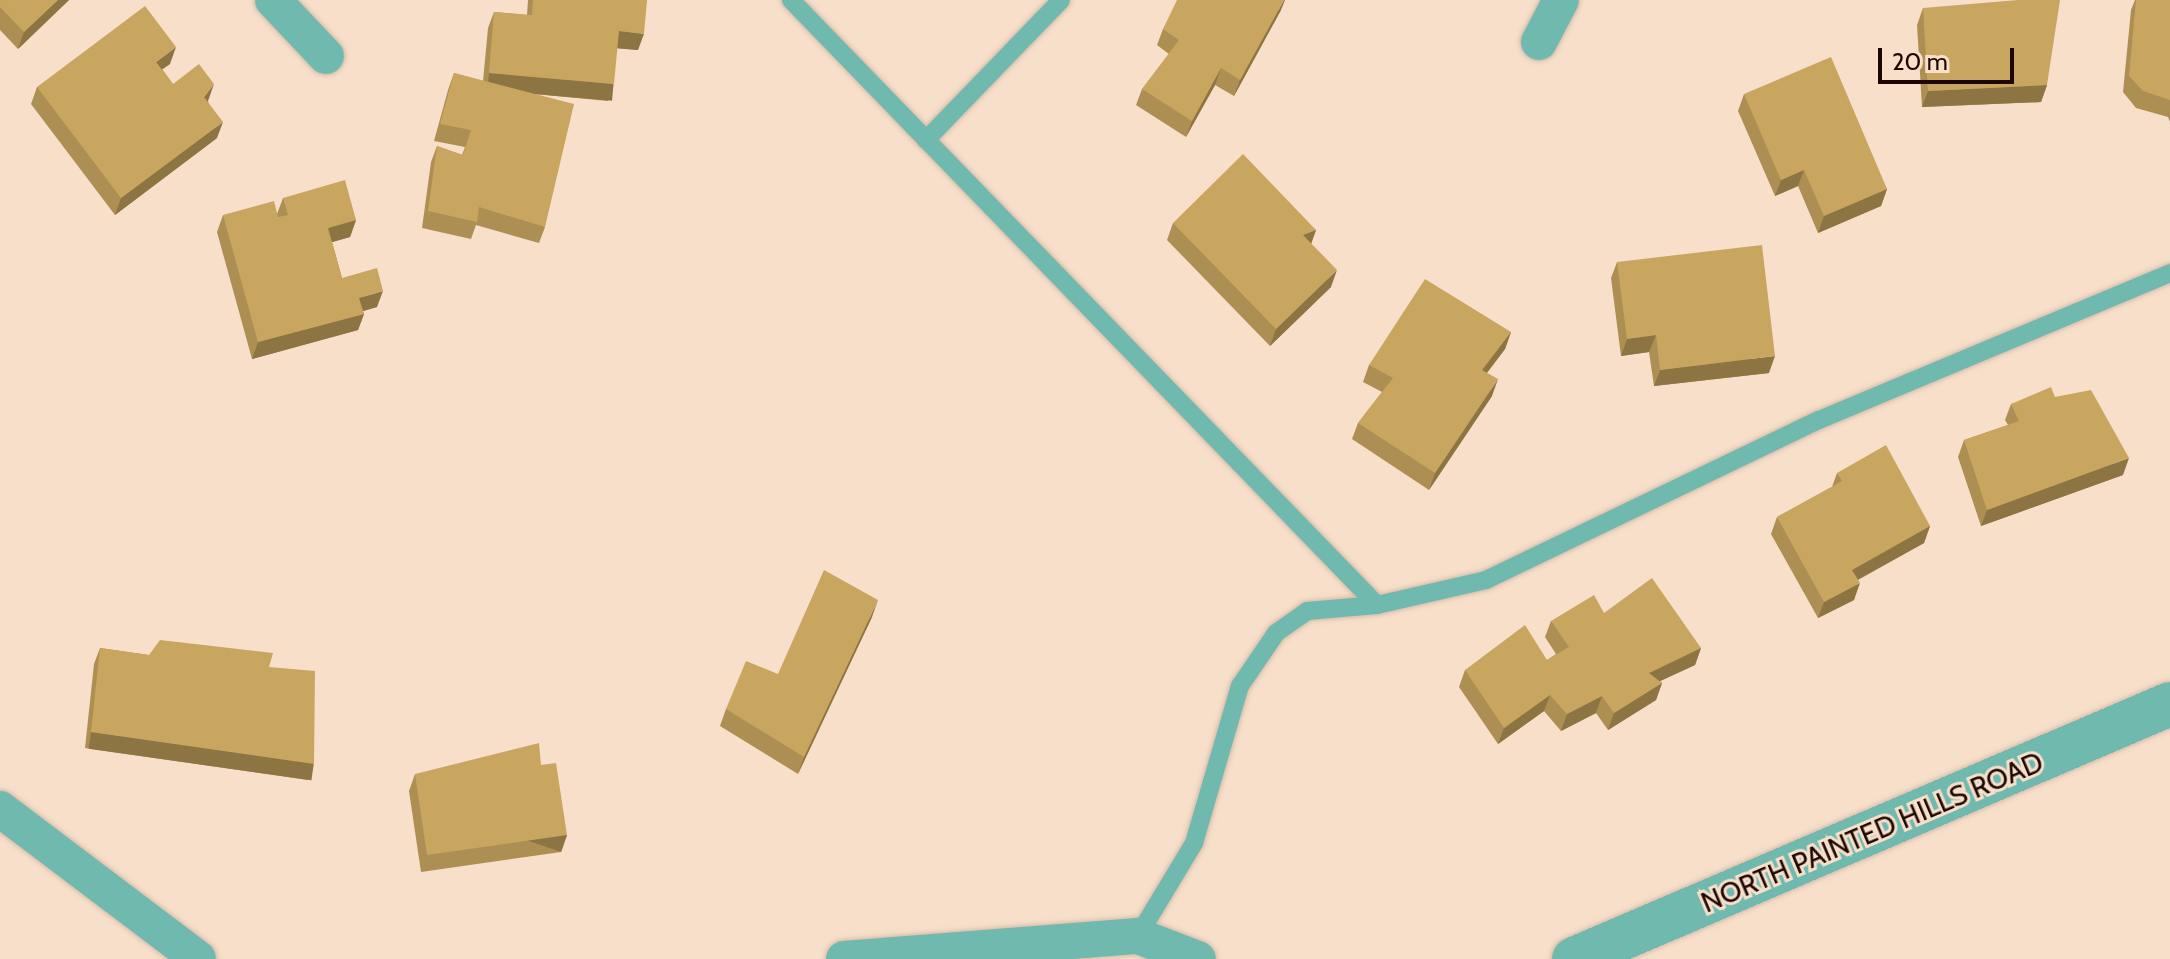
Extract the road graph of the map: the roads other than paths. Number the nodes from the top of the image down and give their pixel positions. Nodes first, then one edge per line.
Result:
1 (273, 0) edge
2 (791, 0) edge
3 (1061, 0) edge
4 (1561, 0) edge
5 (1539, 42) dead end
6 (326, 56) dead end
7 (926, 140) junction
8 (2170, 273) edge
9 (1377, 605) junction
10 (2170, 704) edge
11 (0, 809) edge
12 (1138, 936) junction
13 (198, 959) edge
14 (844, 959) edge
15 (1198, 959) edge
16 (1574, 959) edge

1 - 6 street
2 - 7 lane
3 - 7 lane
4 - 5 street
7 - 9 lane
8 - 9 lane
9 - 12 lane
10 - 16 street, NORTH PAINTED HILLS ROAD
11 - 13 street
12 - 14 street
12 - 15 street

